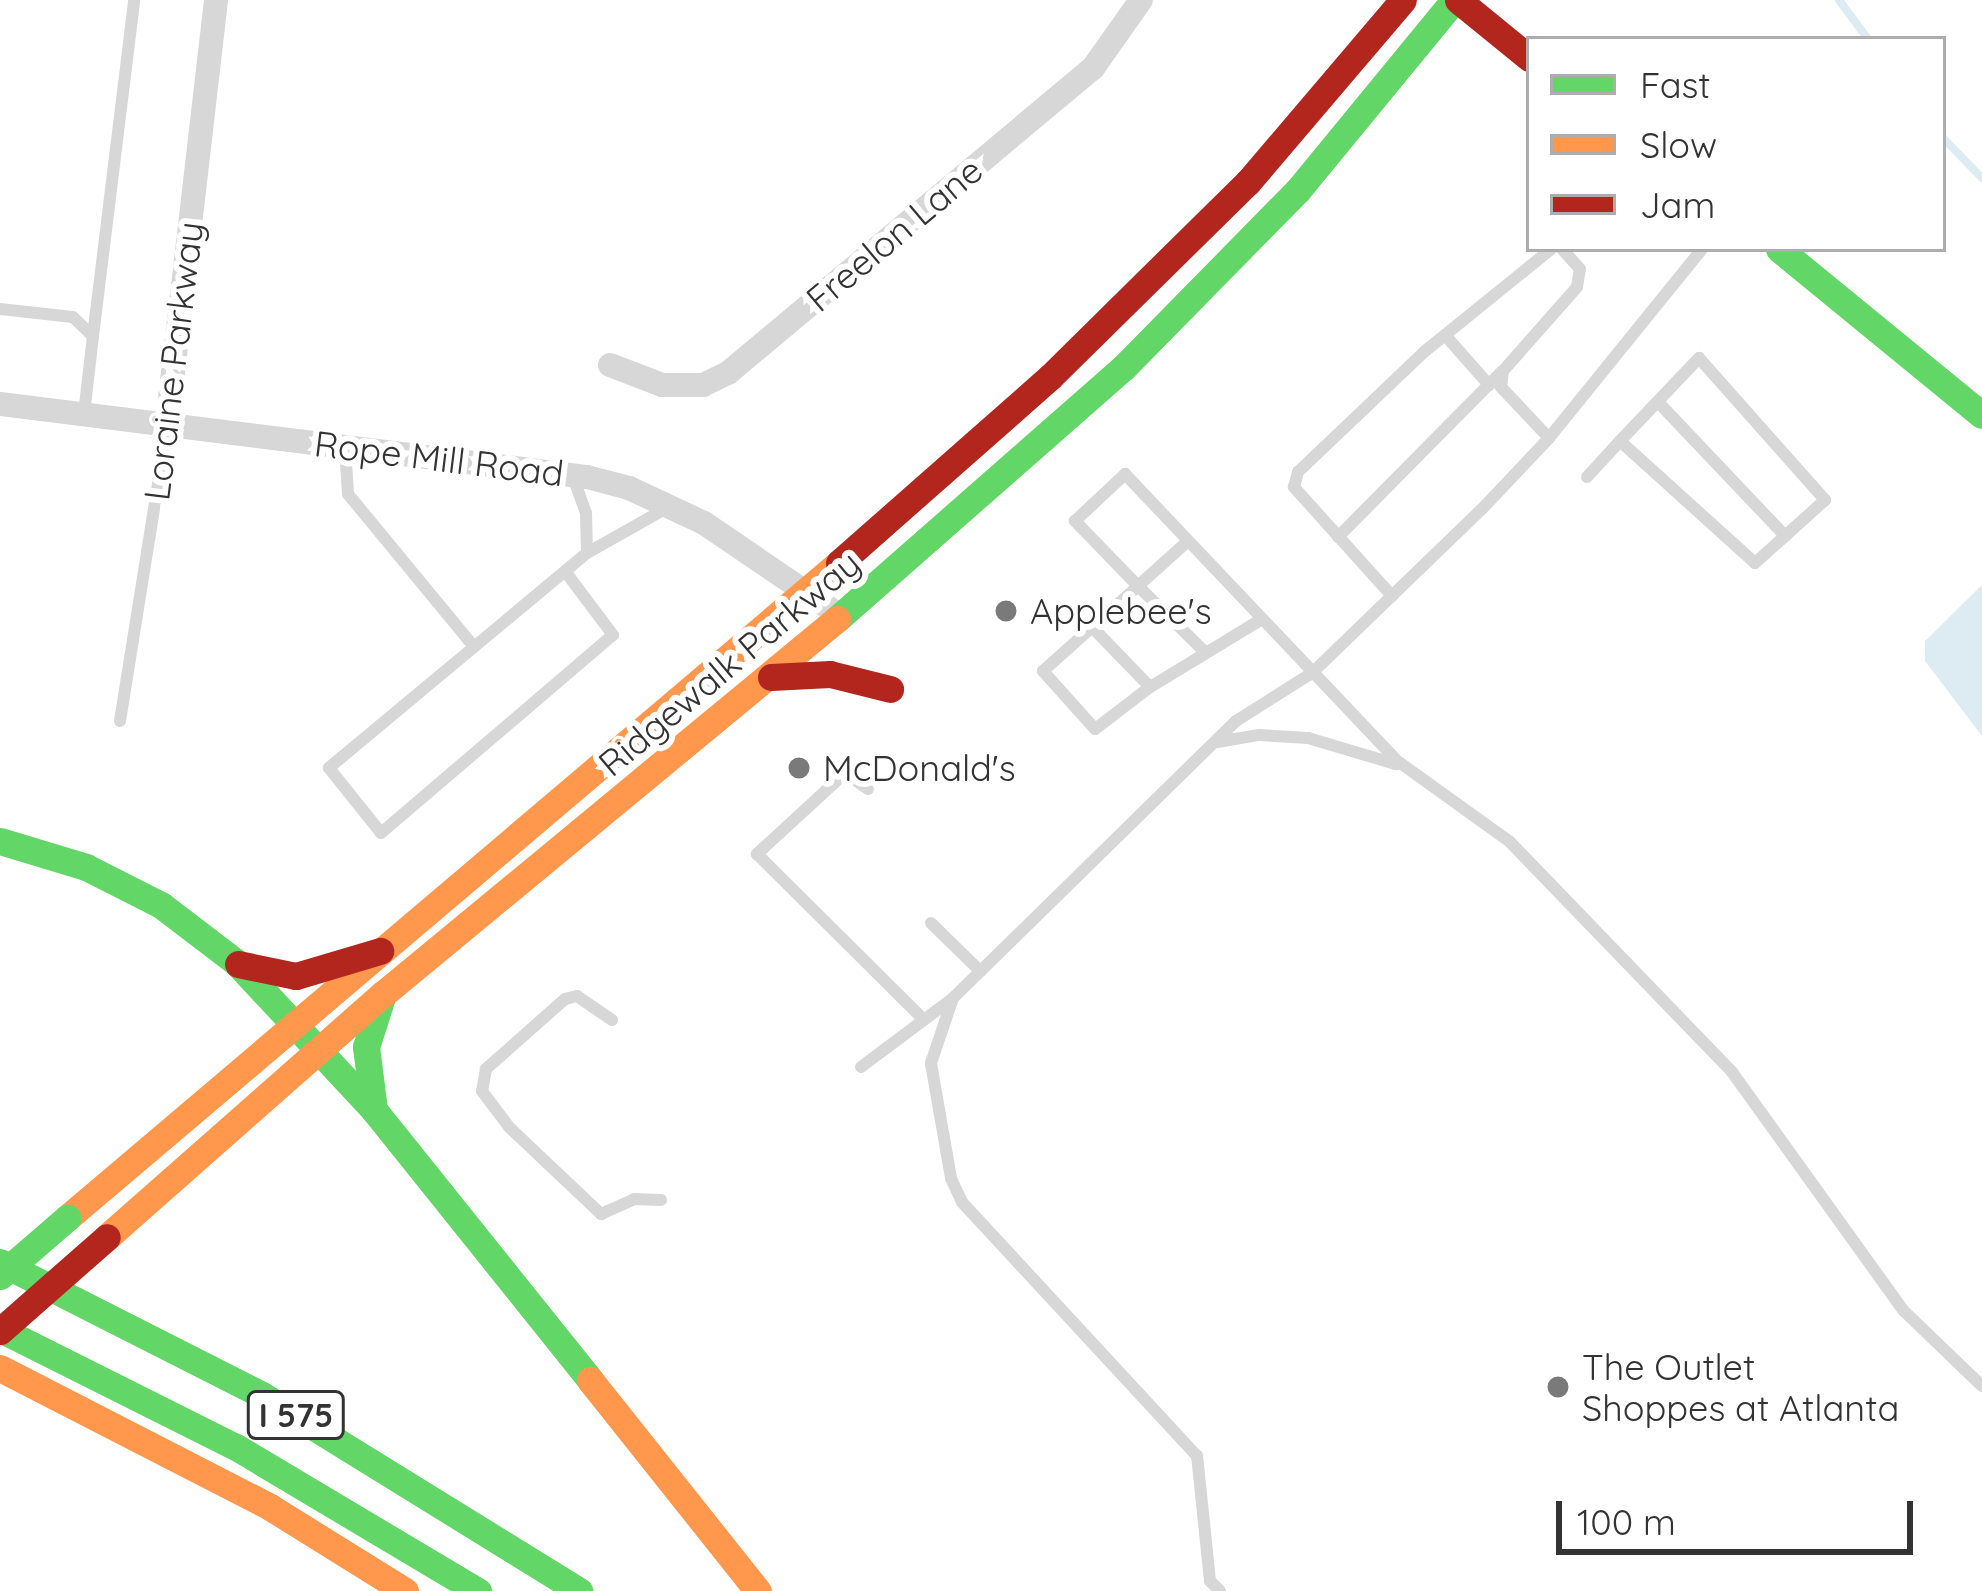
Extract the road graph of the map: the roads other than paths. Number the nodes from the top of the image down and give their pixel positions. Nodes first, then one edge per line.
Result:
1 (134, 0) edge
2 (216, 0) edge
3 (1141, 0) edge
4 (1403, 0) edge
5 (1456, 0) edge
6 (1526, 56) edge
7 (1547, 252) edge
8 (1565, 252) edge
9 (1700, 252) edge
10 (1783, 252) edge
11 (0, 309) edge
12 (1445, 335) junction
13 (93, 336) junction
14 (610, 365) dead end
15 (1503, 371) junction
16 (1490, 385) junction
17 (1658, 402) junction
18 (0, 404) edge
19 (84, 415) junction
20 (1982, 415) edge
21 (167, 424) junction
22 (1549, 438) junction
23 (1620, 441) junction
24 (345, 446) junction
25 (572, 474) junction
26 (1587, 477) dead end
27 (671, 506) junction
28 (1785, 536) junction
29 (1338, 537) junction
30 (1188, 541) junction
31 (586, 553) junction
32 (565, 571) junction
33 (1138, 586) junction
34 (807, 590) junction
35 (1392, 596) junction
36 (841, 616) junction
37 (1262, 619) junction
38 (1092, 627) junction
39 (474, 646) junction
40 (1206, 653) junction
41 (1312, 673) junction
42 (771, 677) junction
43 (1150, 687) junction
44 (890, 688) dead end
45 (120, 721) dead end
46 (1216, 742) junction
47 (1408, 769) junction
48 (868, 789) dead end
49 (7, 848) edge
50 (931, 923) dead end
51 (380, 951) junction
52 (237, 963) junction
53 (980, 971) junction
54 (383, 994) junction
55 (953, 998) junction
56 (923, 1019) junction
57 (612, 1020) dead end
58 (294, 1024) junction
59 (318, 1051) junction
60 (861, 1067) dead end
61 (374, 1110) junction
62 (661, 1200) dead end
63 (0, 1262) edge
64 (0, 1276) edge
65 (0, 1330) edge
66 (0, 1368) edge
67 (1982, 1386) edge
68 (262, 1395) junction
69 (405, 1591) edge
70 (478, 1591) edge
71 (533, 1591) edge
72 (579, 1591) edge
73 (758, 1591) edge
74 (1220, 1591) edge

1 - 13 lane
2 - 21 street, Loraine Parkway
3 - 14 street, Freelon Lane
4 - 34 main road, Ridgewalk Parkway
5 - 6 main road
5 - 36 main road, Ridgewalk Parkway
7 - 12 lane
8 - 15 lane
9 - 22 lane
10 - 20 main road
11 - 13 lane
12 - 16 lane
12 - 29 lane
13 - 19 lane
15 - 16 lane
15 - 22 lane
16 - 29 lane
17 - 23 lane
17 - 28 lane
17 - 28 lane
18 - 19 street, Rope Mill Road
19 - 21 street, Rope Mill Road
21 - 24 street, Rope Mill Road
21 - 45 lane, Loraine Parkway
22 - 35 lane
23 - 26 lane
23 - 28 lane
24 - 25 street, Rope Mill Road
24 - 39 lane
25 - 27 street, Rope Mill Road
25 - 31 lane
27 - 31 lane
27 - 34 street, Rope Mill Road
29 - 35 lane
30 - 33 lane
30 - 33 lane
30 - 37 lane
31 - 32 lane
32 - 39 lane
32 - 39 lane
33 - 38 lane
33 - 40 lane
34 - 36 street, Rope Mill Road
34 - 51 main road, Ridgewalk Parkway
35 - 41 lane
36 - 42 main road, Ridgewalk Parkway
37 - 40 lane
37 - 41 lane
38 - 43 lane
38 - 43 lane
40 - 43 lane
41 - 46 lane
41 - 47 lane
42 - 44 main road
42 - 54 main road, Ridgewalk Parkway
46 - 47 lane
46 - 53 lane
47 - 67 lane
48 - 56 lane
49 - 52 main road
50 - 53 lane
51 - 52 main road
51 - 58 main road, Ridgewalk Parkway
52 - 58 main road
53 - 55 lane
54 - 59 main road, Ridgewalk Parkway
54 - 61 main road
55 - 56 lane
55 - 74 lane
56 - 60 lane
57 - 62 lane
58 - 59 main road
58 - 64 main road, Ridgewalk Parkway, bridge
59 - 61 main road
59 - 65 main road, Ridgewalk Parkway, bridge
61 - 73 main road
63 - 68 main road, I 575
65 - 70 main road
66 - 69 main road, I 575
68 - 71 main road
68 - 72 main road, I 575

